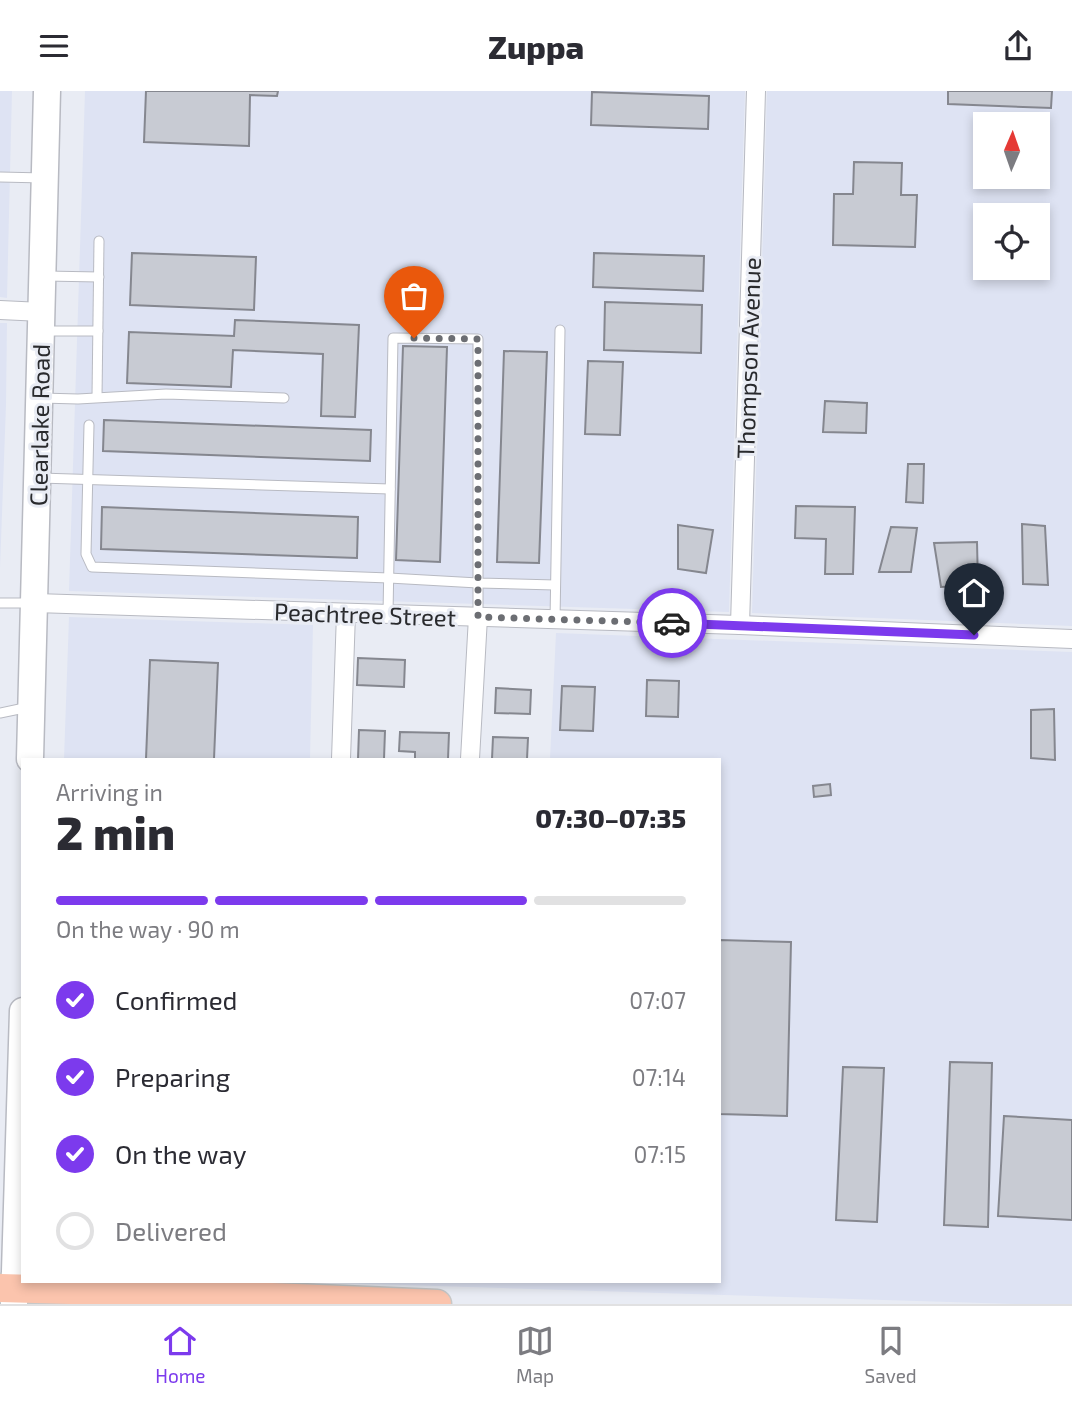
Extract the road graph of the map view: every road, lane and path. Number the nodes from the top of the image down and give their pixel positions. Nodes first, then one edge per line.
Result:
1 (47, 91) edge
2 (756, 91) edge
3 (0, 177) edge
4 (45, 178) junction
5 (99, 241) dead end
6 (42, 276) junction
7 (99, 277) junction
8 (0, 310) edge
9 (41, 321) junction
10 (560, 330) dead end
11 (98, 331) junction
12 (97, 397) junction
13 (40, 398) junction
14 (284, 398) dead end
15 (89, 425) dead end
16 (38, 478) junction
17 (87, 479) junction
18 (390, 489) junction
19 (389, 578) junction
20 (478, 583) junction
21 (555, 585) junction
22 (0, 603) edge
23 (35, 603) junction
24 (345, 613) junction
25 (388, 614) junction
26 (478, 617) junction
27 (555, 620) junction
28 (740, 625) junction
29 (1072, 639) edge
30 (32, 706) junction
31 (0, 713) edge
32 (30, 758) edge
33 (341, 758) edge
34 (470, 758) edge
35 (21, 1054) edge
36 (10, 1293) edge
37 (437, 1304) edge

1 - 4 main road, Clearlake Road
2 - 28 street, Thompson Avenue
3 - 4 lane
4 - 6 main road, Clearlake Road
5 - 7 lane
6 - 7 lane
6 - 9 main road, Clearlake Road
7 - 11 lane
8 - 9 street
9 - 11 lane
9 - 13 main road, Clearlake Road
10 - 21 lane
11 - 12 lane
12 - 13 lane
12 - 14 lane
13 - 16 main road, Clearlake Road
15 - 17 lane
16 - 17 lane
16 - 23 main road, Clearlake Road
17 - 18 lane
17 - 19 lane
18 - 19 lane
18 - 20 lane
19 - 20 lane
19 - 25 lane
20 - 21 lane
20 - 26 lane
21 - 27 lane
22 - 23 lane
23 - 24 street, Peachtree Street
23 - 30 main road, Clearlake Road
24 - 25 street, Peachtree Street
24 - 33 street
25 - 26 street, Peachtree Street
26 - 27 street, Peachtree Street
26 - 34 street
27 - 28 street, Peachtree Street
28 - 29 street, Peachtree Street
30 - 31 lane
30 - 32 main road, Clearlake Road
35 - 36 main road
36 - 37 main road

